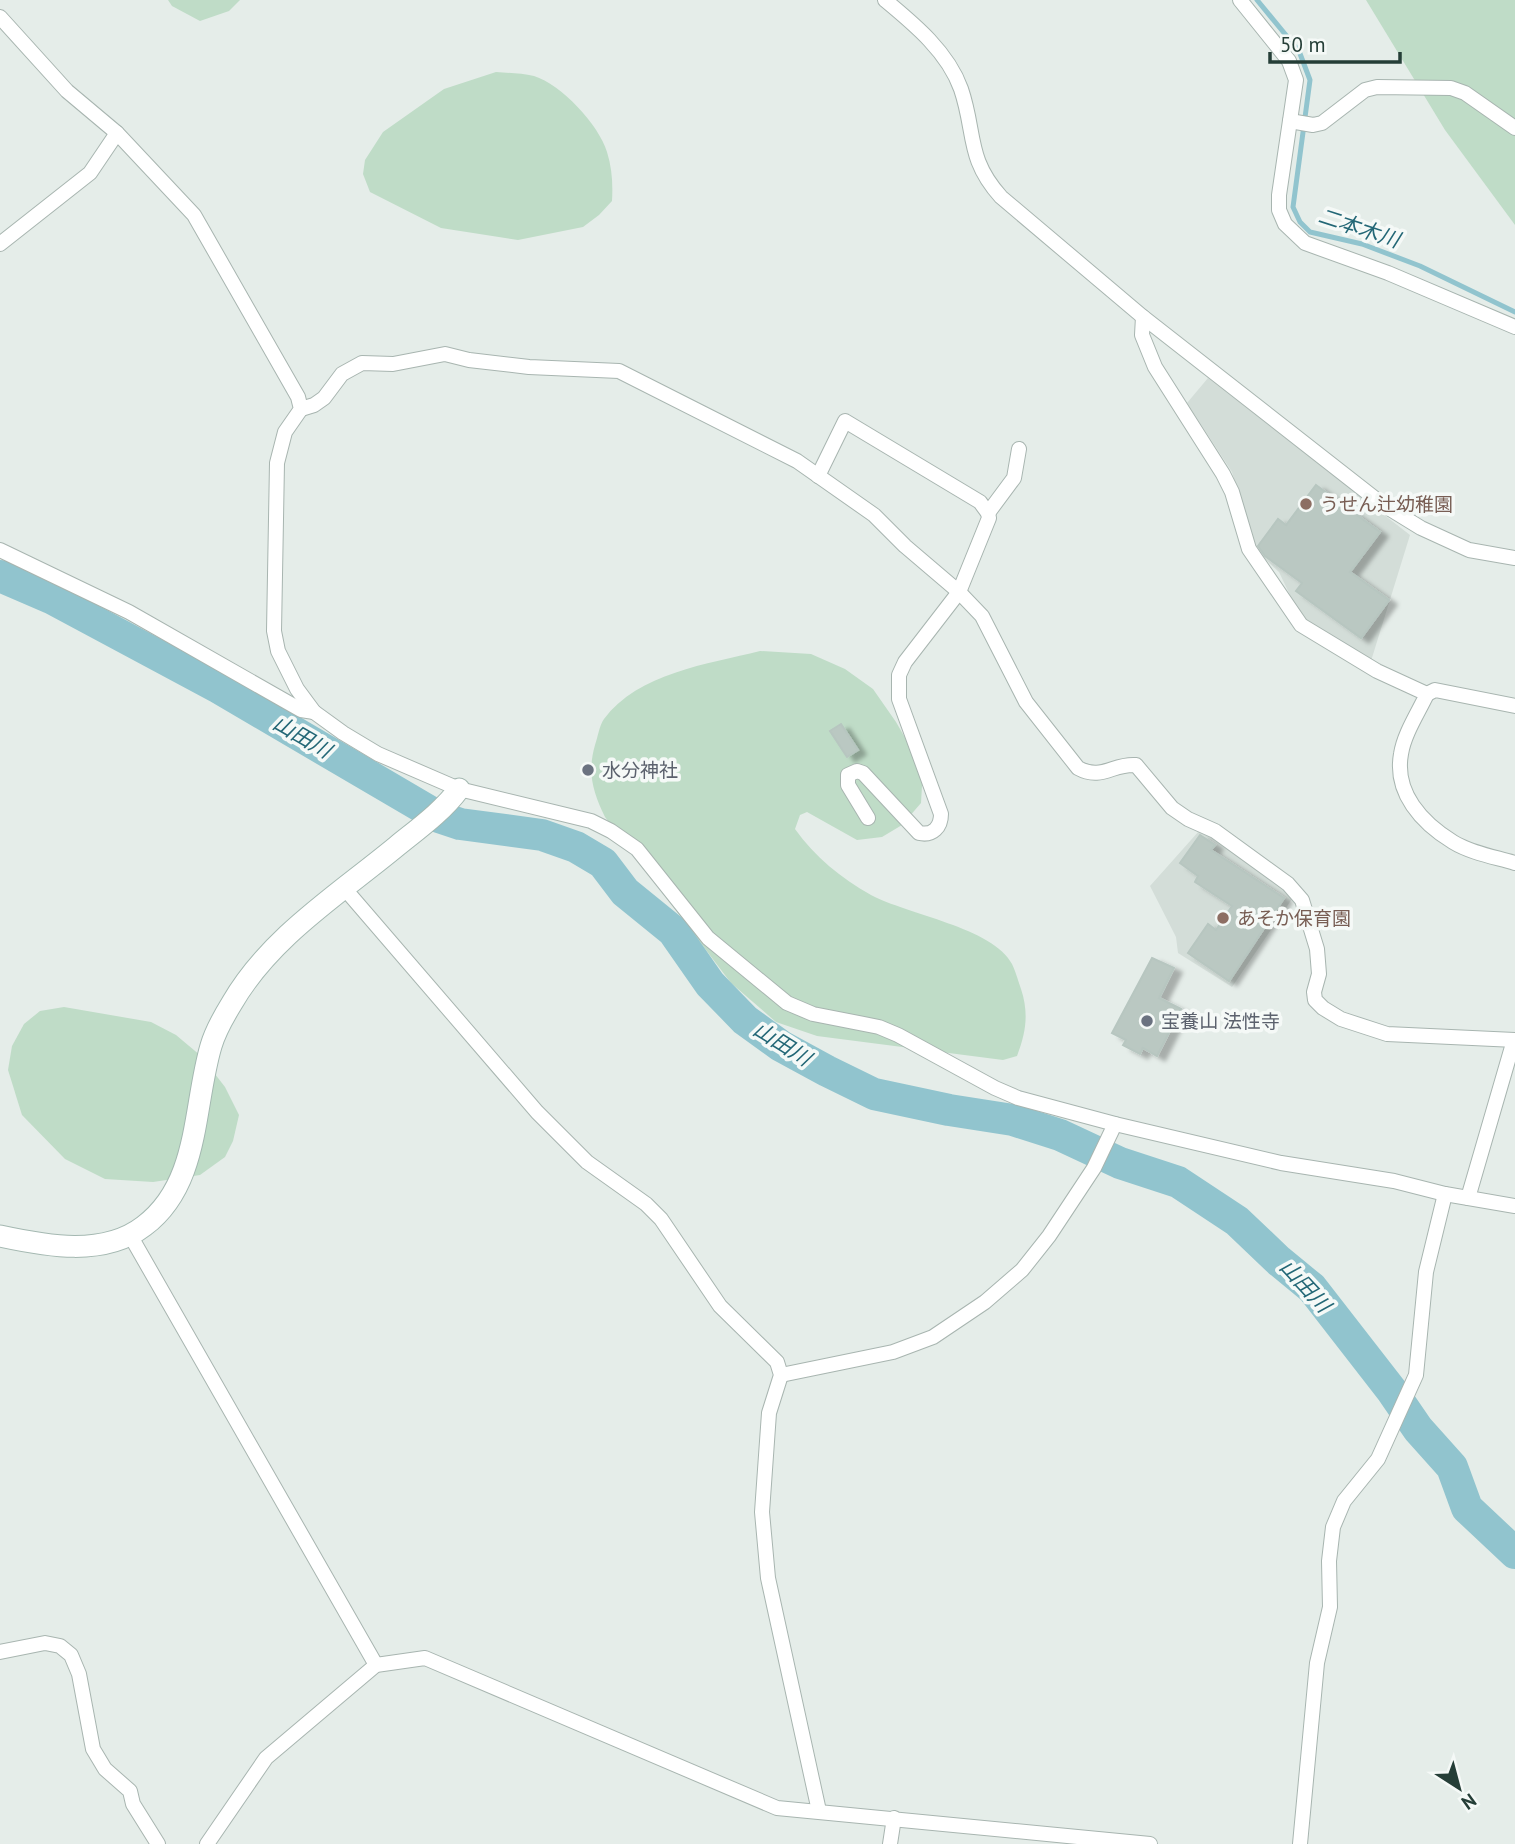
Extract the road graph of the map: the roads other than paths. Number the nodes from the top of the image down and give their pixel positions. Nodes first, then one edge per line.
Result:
1 (885, 0) edge
2 (1240, 0) edge
3 (0, 17) edge
4 (1293, 122) junction
5 (1515, 128) edge
6 (117, 133) junction
7 (0, 243) edge
8 (1143, 317) junction
9 (1515, 327) edge
10 (301, 409) junction
11 (1019, 449) dead end
12 (818, 476) junction
13 (988, 513) junction
14 (0, 550) edge
15 (1515, 558) edge
16 (959, 592) junction
17 (1427, 694) junction
18 (1515, 706) edge
19 (314, 712) junction
20 (455, 794) junction
21 (868, 818) dead end
22 (1515, 863) edge
23 (345, 889) junction
24 (1515, 1040) edge
25 (1113, 1130) junction
26 (1445, 1194) junction
27 (1468, 1198) junction
28 (1515, 1206) edge
29 (130, 1235) junction
30 (0, 1236) edge
31 (781, 1375) junction
32 (0, 1652) edge
33 (376, 1665) junction
34 (819, 1811) junction
35 (894, 1818) junction
36 (158, 1844) edge
37 (207, 1844) edge
38 (890, 1844) edge
39 (1150, 1844) edge
40 (1300, 1844) edge

1 - 8 street
2 - 4 street
3 - 6 street
4 - 5 street
4 - 9 street
6 - 7 street
6 - 10 street
8 - 15 street
8 - 17 street
10 - 12 street
10 - 19 street
11 - 13 street
12 - 13 street
12 - 16 street
13 - 16 street
14 - 19 street
16 - 21 street
16 - 24 street
17 - 18 street
17 - 22 street
19 - 20 street
20 - 23 street
20 - 25 street
23 - 29 street
23 - 31 street
24 - 27 street
25 - 26 street
25 - 31 street
26 - 27 street
26 - 40 street
27 - 28 street
29 - 30 street
29 - 33 street
31 - 34 street
32 - 36 street
33 - 34 street
33 - 37 street
34 - 35 street
35 - 38 street
35 - 39 street

